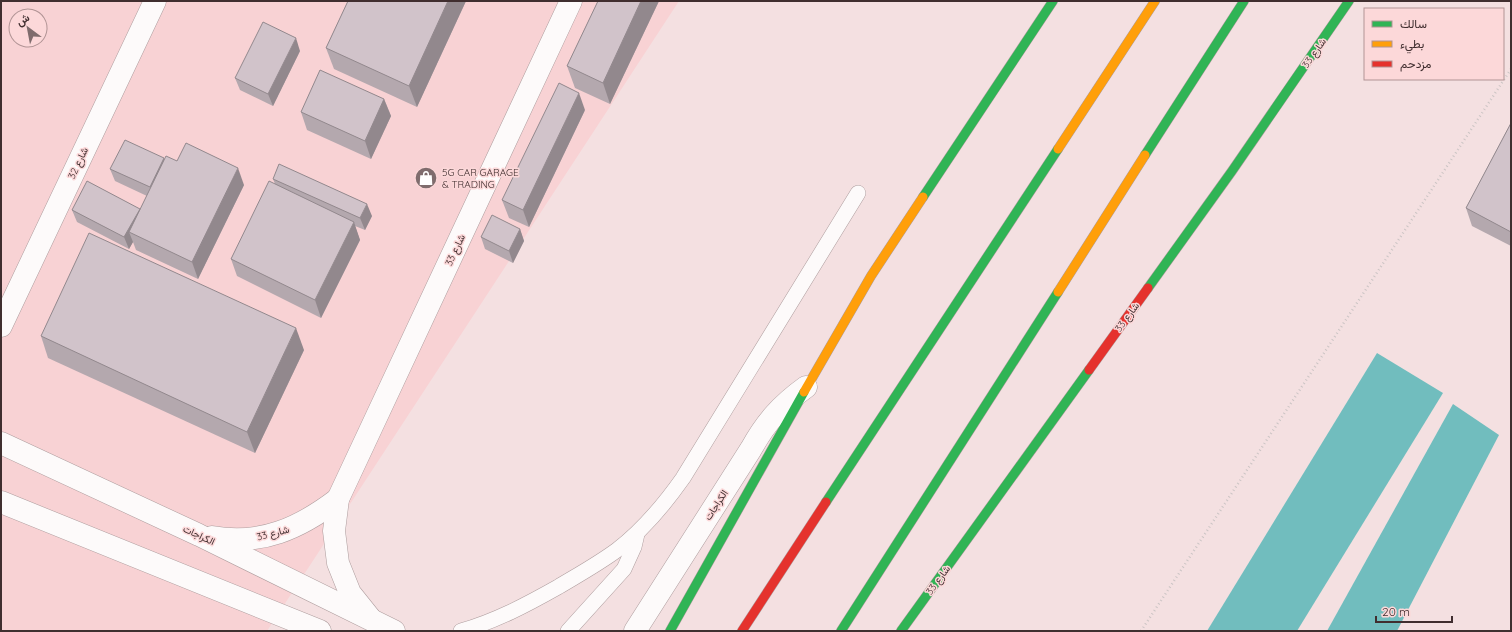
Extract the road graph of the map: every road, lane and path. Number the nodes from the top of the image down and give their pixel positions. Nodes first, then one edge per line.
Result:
1 (154, 1) edge
2 (571, 1) edge
3 (1053, 1) edge
4 (1154, 1) edge
5 (1244, 1) edge
6 (1349, 1) edge
7 (1511, 69) edge
8 (1504, 80) edge
9 (1504, 80) edge
10 (858, 193) dead end
11 (1, 326) edge
12 (806, 387) junction
13 (3, 441) edge
14 (338, 499) junction
15 (1, 502) edge
16 (636, 534) junction
17 (199, 535) junction
18 (370, 618) junction
19 (320, 631) edge
20 (394, 631) edge
21 (461, 631) edge
22 (568, 631) edge
23 (635, 631) edge
24 (670, 631) edge
25 (742, 631) edge
26 (841, 631) edge
27 (901, 631) edge
28 (1141, 631) edge

1 - 11 street, شارع 32
2 - 14 street, شارع 33
3 - 12 main road
4 - 25 main road
5 - 26 main road
6 - 27 main road, شارع 33
7 - 8 path
9 - 28 path
10 - 16 lane
12 - 23 street, الكراجات
12 - 24 main road
13 - 17 street, الكراجات
14 - 17 street, شارع 33
14 - 18 street, شارع 33
15 - 19 street
16 - 21 lane
16 - 22 lane
17 - 18 street, الكراجات
18 - 20 street, الكراجات

